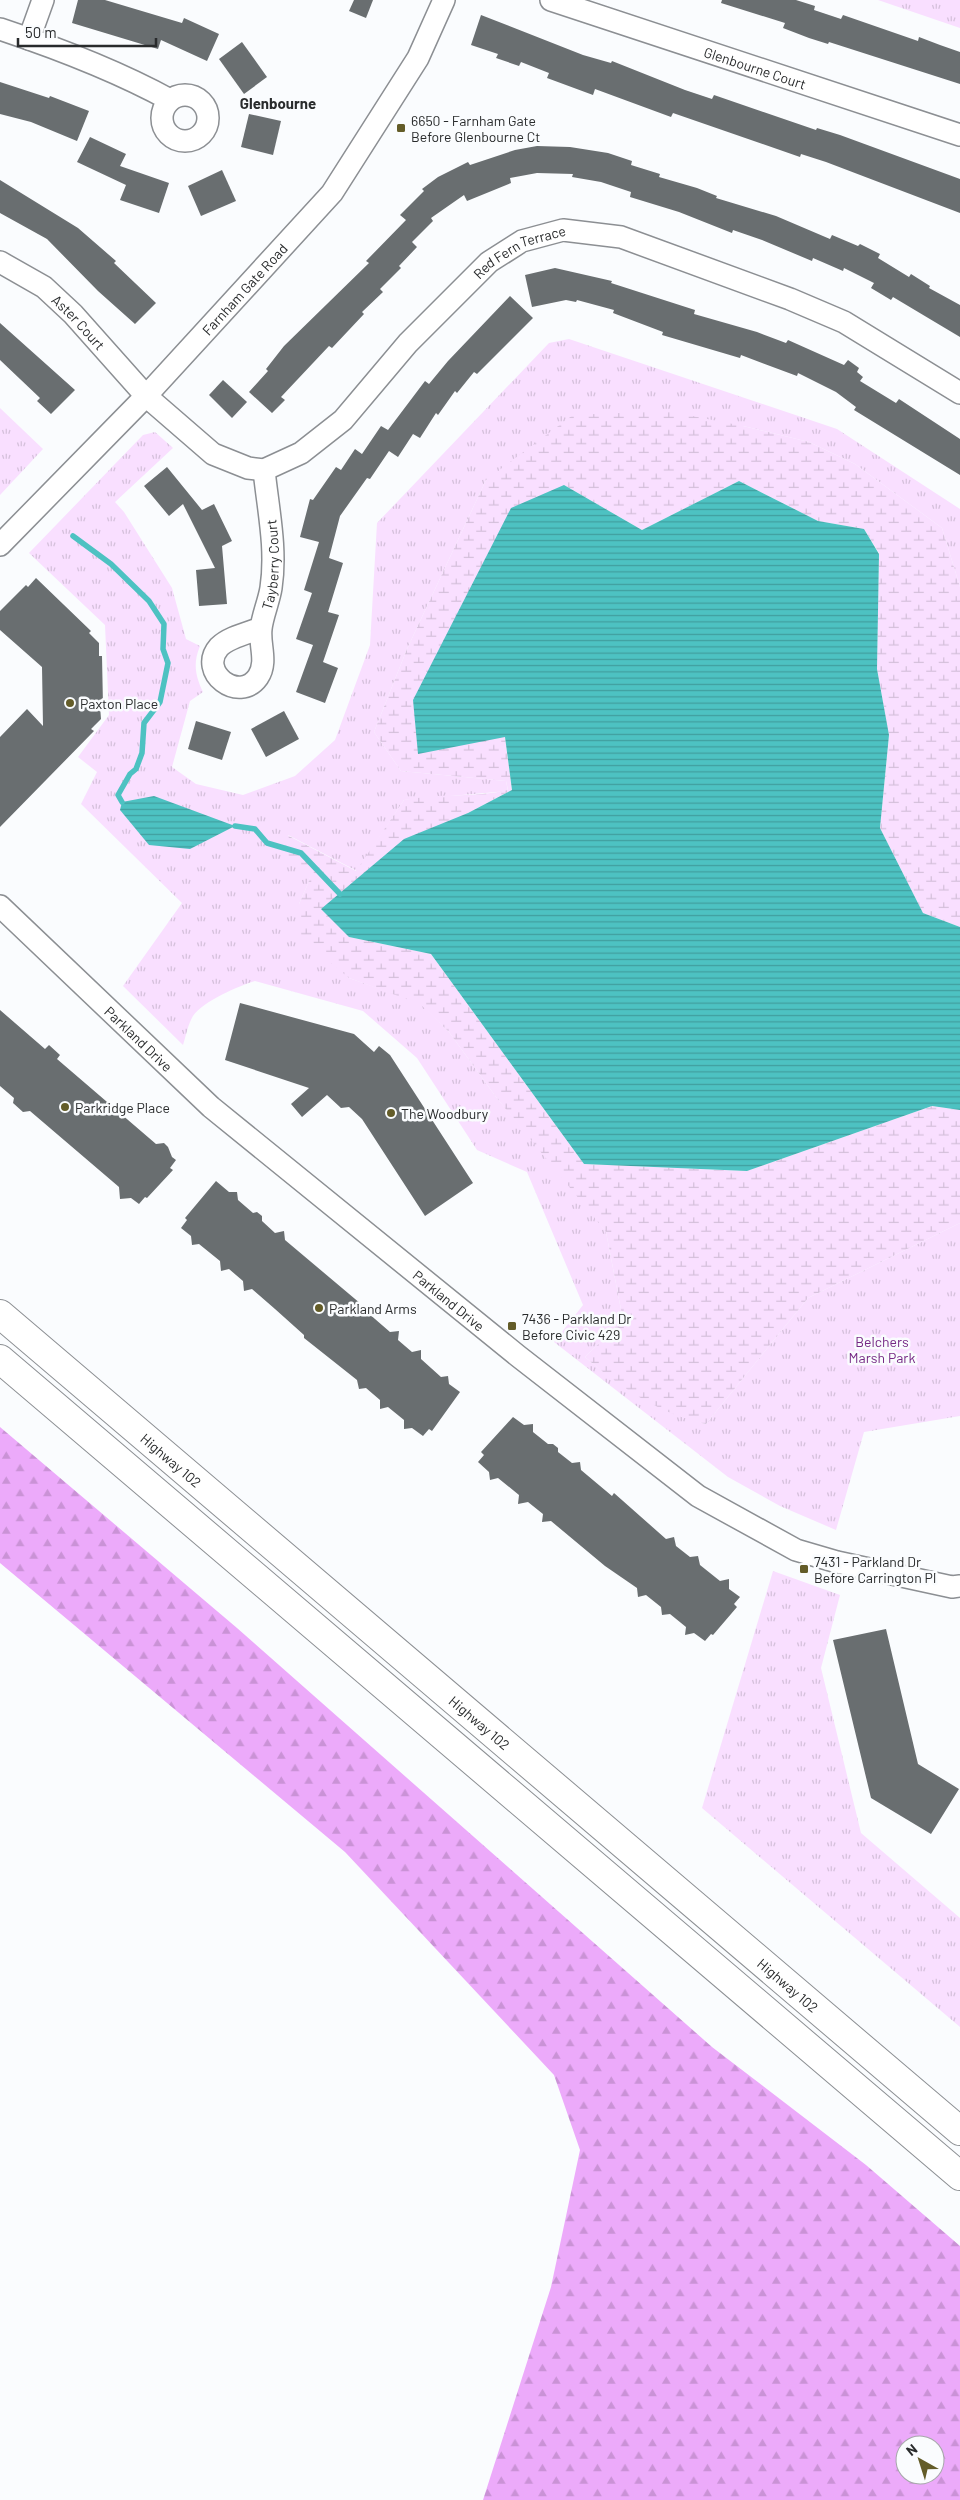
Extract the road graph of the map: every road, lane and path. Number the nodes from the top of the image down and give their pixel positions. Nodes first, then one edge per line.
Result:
1 (43, 0) edge
2 (444, 0) edge
3 (550, 0) edge
4 (0, 29) edge
5 (29, 39) junction
6 (170, 100) dead end
7 (960, 135) edge
8 (0, 262) edge
9 (960, 393) edge
10 (146, 396) junction
11 (264, 470) junction
12 (0, 545) edge
13 (260, 628) dead end
14 (0, 906) edge
15 (0, 1314) edge
16 (0, 1359) edge
17 (960, 1586) edge
18 (960, 2132) edge
19 (960, 2176) edge

1 - 5 street
2 - 10 street, Farnham Gate Road
3 - 7 street, Glenbourne Court
4 - 5 street
5 - 6 street
8 - 10 street, Aster Court
9 - 11 street, Red Fern Terrace
10 - 11 street
10 - 12 street, Farnham Gate Road
11 - 13 street, Tayberry Court
14 - 17 street, Parkland Drive
15 - 18 highway, Highway 102
16 - 19 highway

